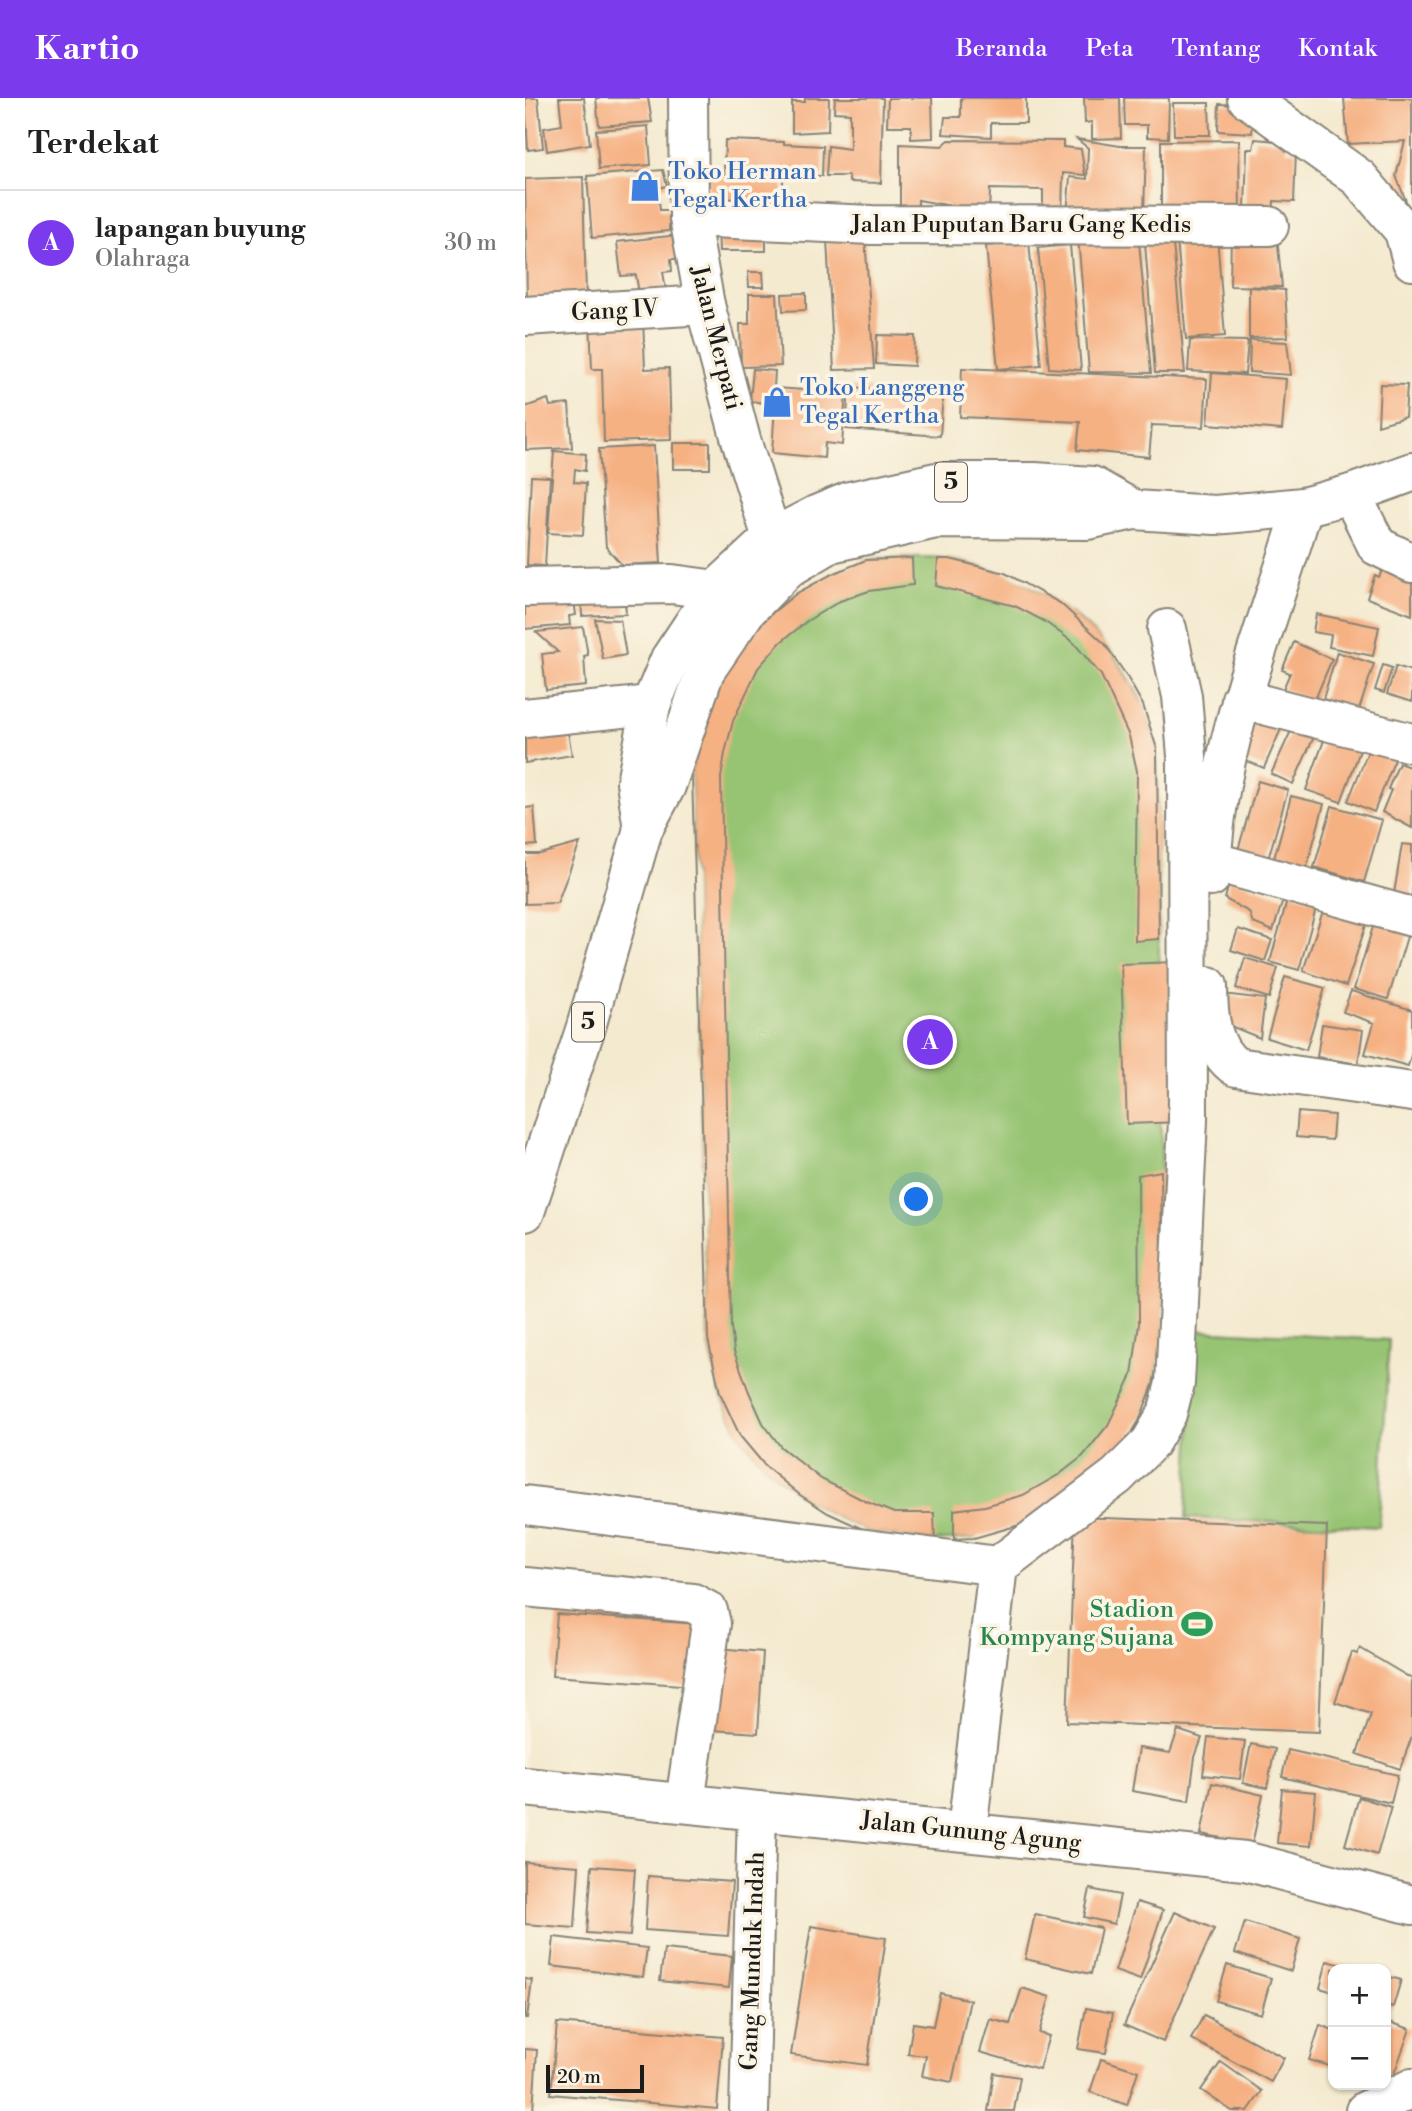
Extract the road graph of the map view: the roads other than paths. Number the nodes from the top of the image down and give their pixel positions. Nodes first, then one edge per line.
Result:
1 (688, 98) edge
2 (1247, 98) edge
3 (689, 217) junction
4 (1269, 226) dead end
5 (1412, 261) edge
6 (705, 306) junction
7 (525, 316) edge
8 (1412, 472) edge
9 (1351, 494) junction
10 (1303, 507) junction
11 (779, 554) junction
12 (1412, 562) edge
13 (525, 587) edge
14 (716, 590) junction
15 (1167, 629) dead end
16 (1241, 699) junction
17 (651, 705) junction
18 (525, 718) edge
19 (1412, 743) edge
20 (643, 829) junction
21 (1211, 861) junction
22 (1412, 917) edge
23 (1412, 1092) edge
24 (531, 1172) edge
25 (525, 1212) edge
26 (525, 1506) edge
27 (998, 1566) junction
28 (525, 1587) edge
29 (525, 1787) edge
30 (685, 1802) junction
31 (757, 1811) junction
32 (967, 1831) junction
33 (1411, 1900) edge
34 (1412, 2088) edge
35 (749, 2111) edge
36 (1365, 2111) edge

1 - 3 main road, Jalan Merpati
2 - 5 main road
3 - 4 main road, Jalan Puputan Baru Gang Kedis
3 - 6 main road, Jalan Merpati
6 - 7 main road, Gang IV
6 - 11 main road, Jalan Merpati
8 - 9 main road, 5
9 - 10 main road, 5
9 - 12 main road
10 - 11 main road, 5
10 - 16 main road
11 - 14 main road, 5
11 - 20 main road, 5
13 - 14 main road
14 - 17 main road, 5
15 - 27 main road
16 - 19 main road
16 - 21 main road
17 - 18 main road
17 - 20 main road, 5
20 - 24 main road, 5
21 - 22 main road
21 - 23 main road
24 - 25 main road, 5
26 - 27 main road
27 - 32 main road
28 - 30 main road
29 - 30 main road, Jalan Gunung Agung
30 - 31 main road, Jalan Gunung Agung
31 - 32 main road, Jalan Gunung Agung
31 - 35 main road, Gang Munduk Indah
32 - 33 main road, Jalan Gunung Agung
34 - 36 main road

